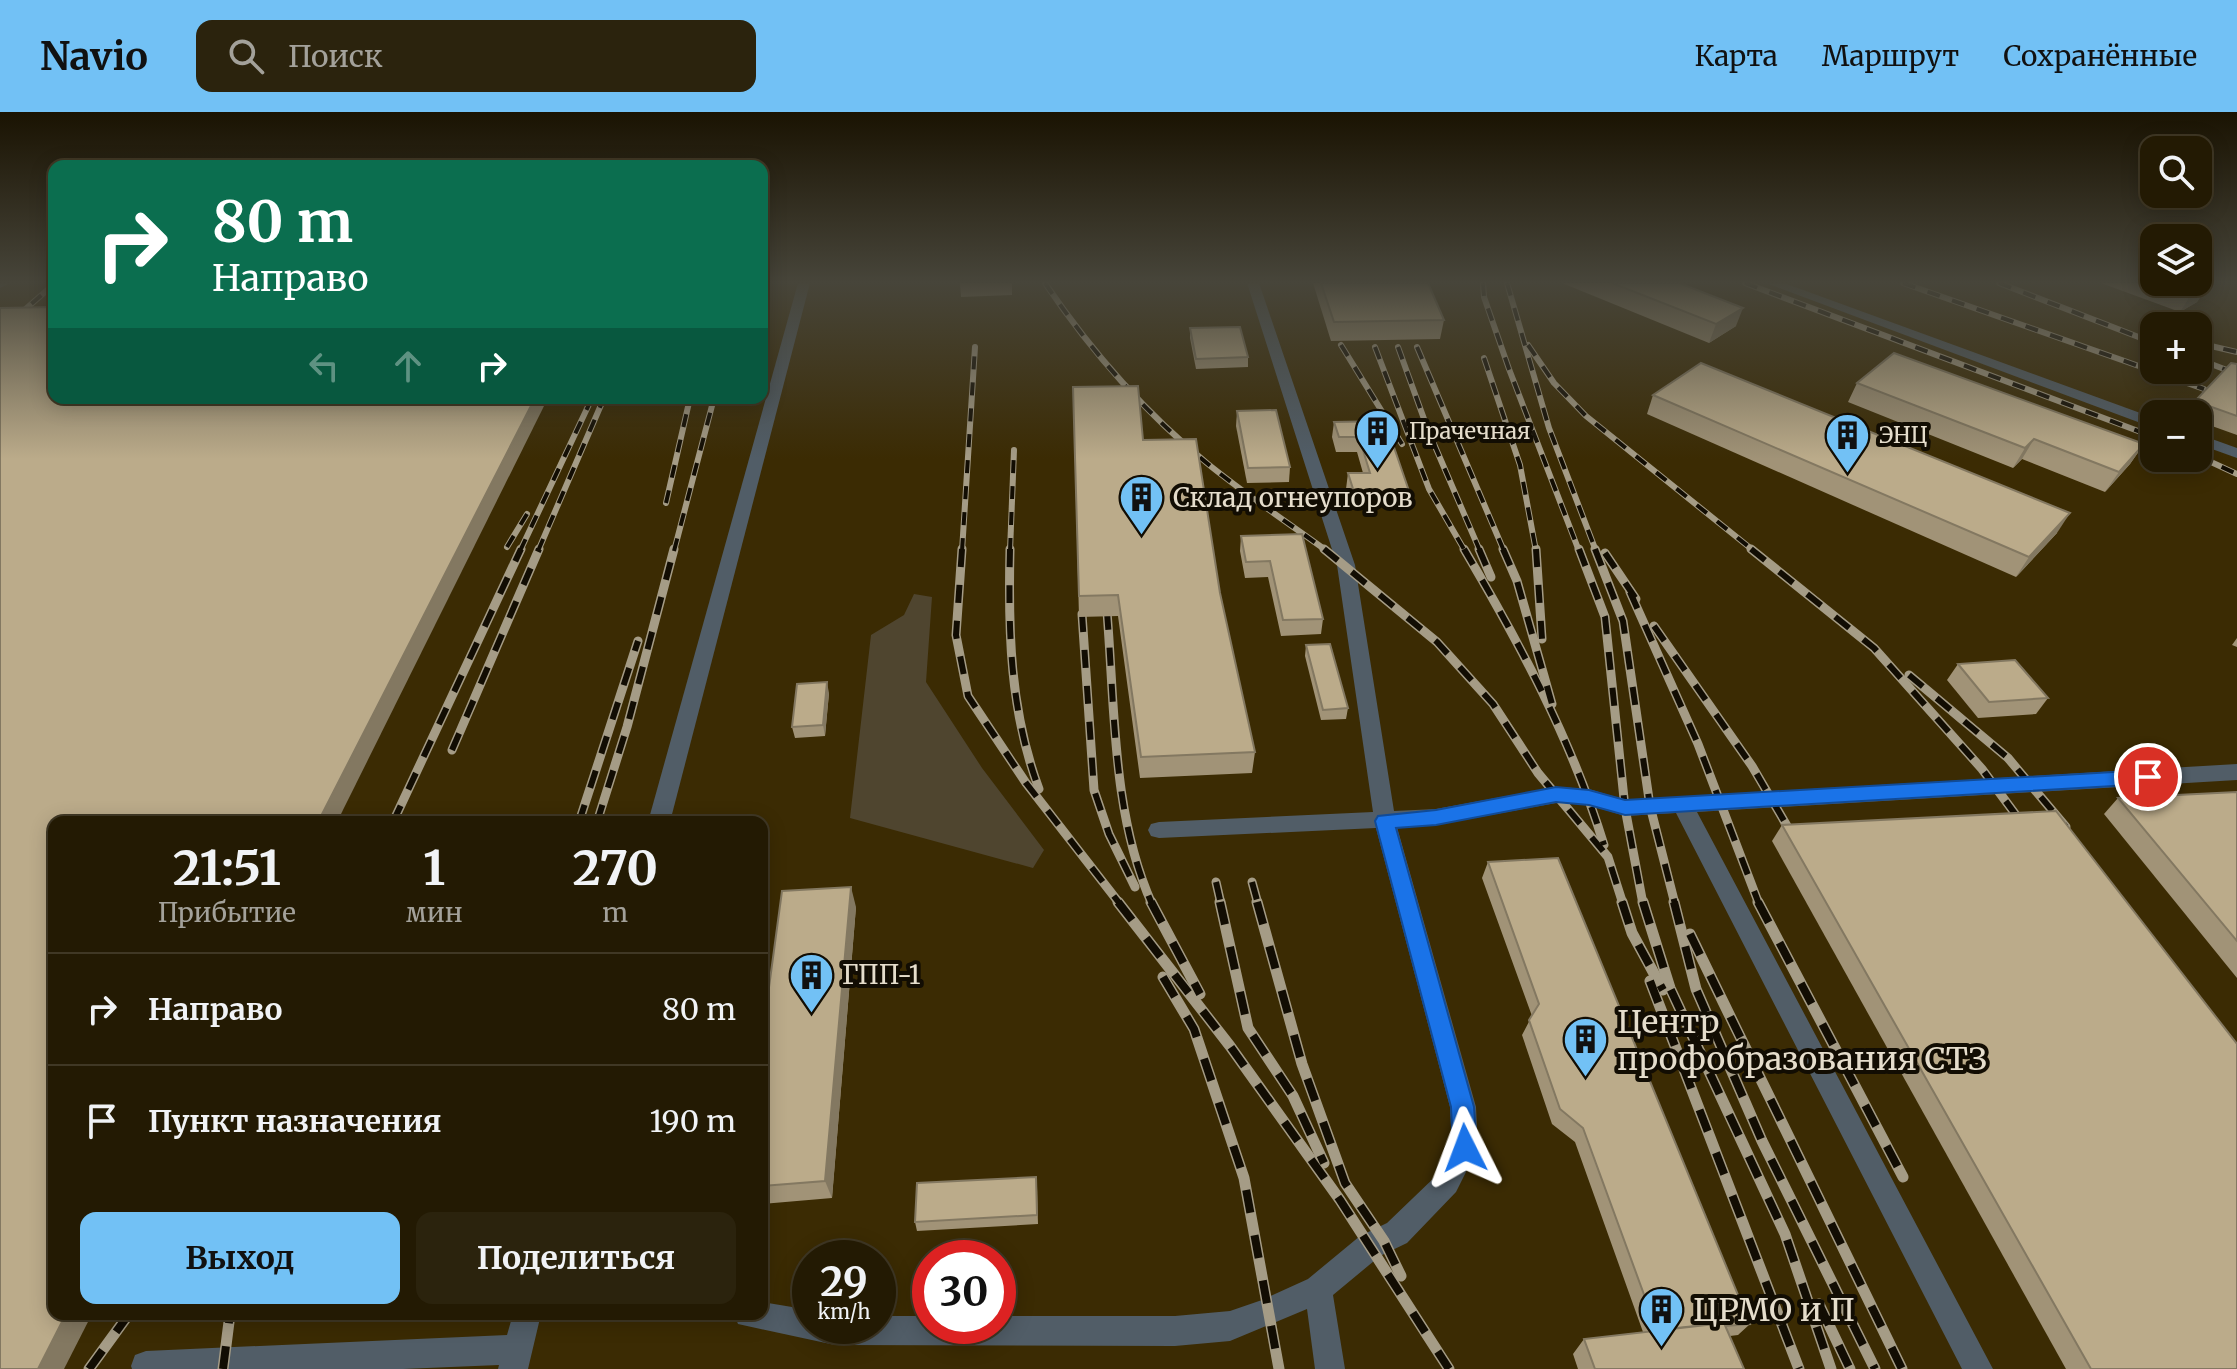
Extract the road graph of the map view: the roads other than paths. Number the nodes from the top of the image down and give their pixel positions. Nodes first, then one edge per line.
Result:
1 (788, 342) edge
2 (1272, 342) edge
3 (1932, 342) edge
4 (2140, 418) edge
5 (2212, 444) edge
6 (2237, 453) edge
7 (2237, 772) edge
8 (1682, 804) junction
9 (661, 816) edge
10 (1385, 821) junction
11 (1159, 830) dead end
12 (1318, 1289) junction
13 (768, 1318) edge
14 (525, 1320) edge
15 (792, 1322) edge
16 (896, 1330) edge
17 (515, 1359) edge
18 (146, 1366) dead end
19 (1330, 1369) edge
20 (1978, 1369) edge

1 - 9 street
2 - 10 street
3 - 4 street
5 - 6 street
7 - 8 street
8 - 10 street
8 - 20 street
10 - 11 street
10 - 12 street
12 - 16 street
12 - 19 street
13 - 15 street
14 - 17 street
17 - 18 street

